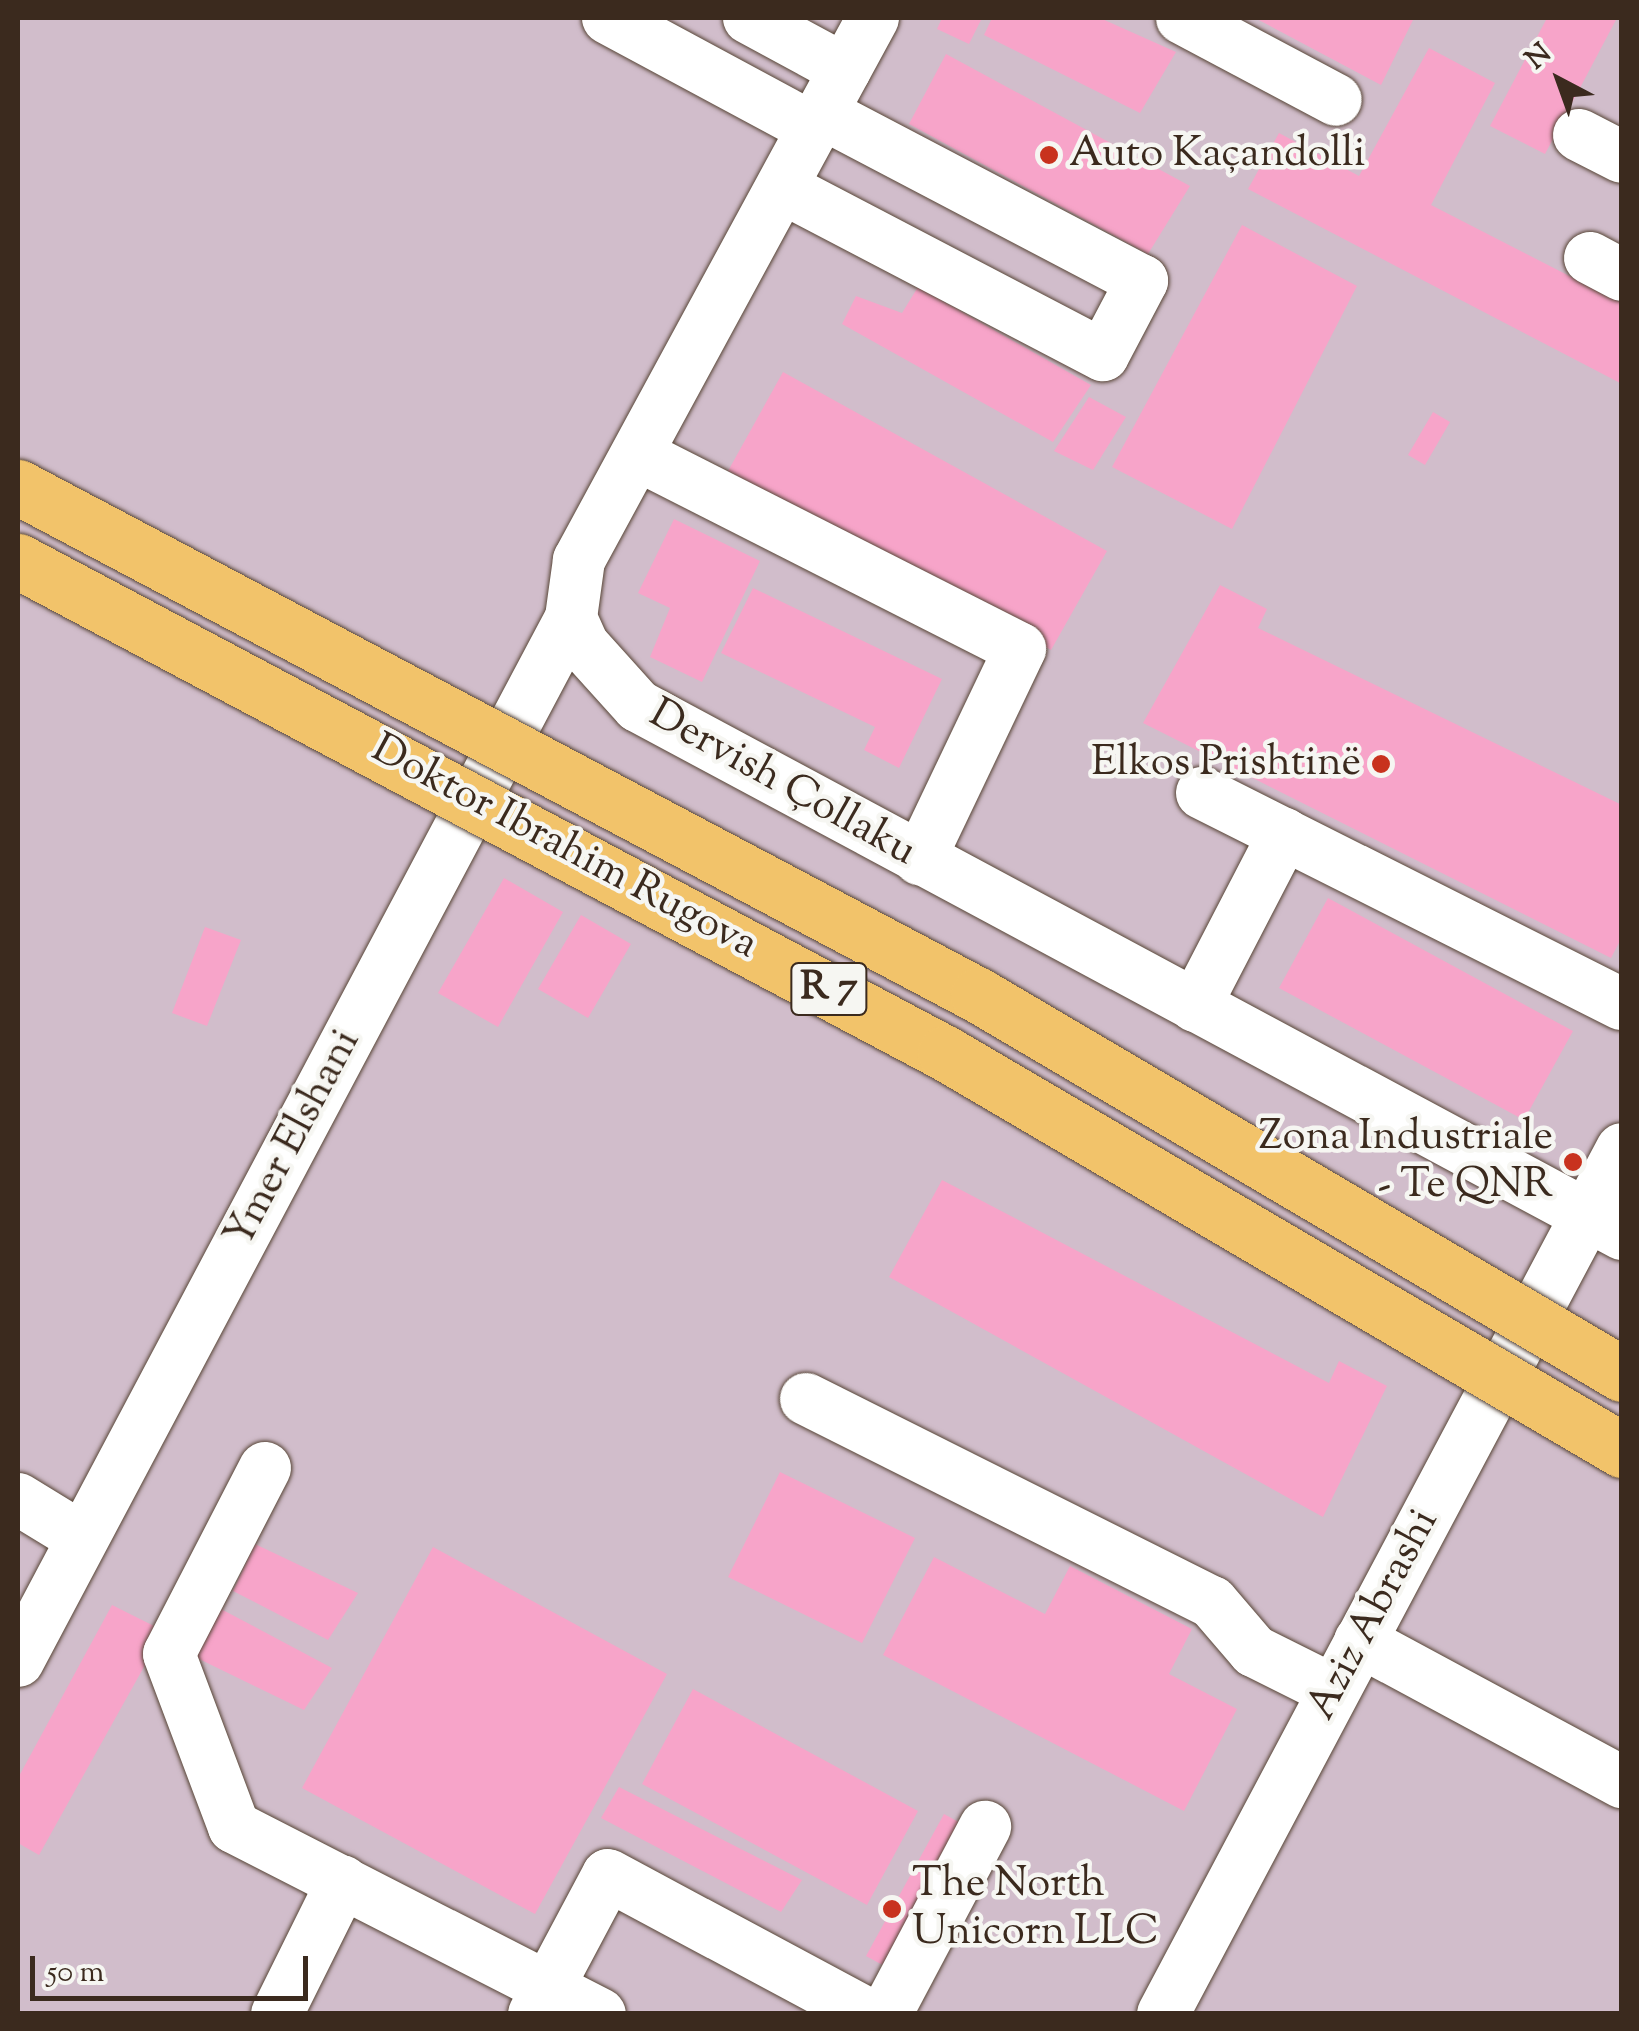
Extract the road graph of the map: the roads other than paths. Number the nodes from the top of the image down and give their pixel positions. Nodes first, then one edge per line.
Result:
1 (608, 18) edge
2 (749, 18) edge
3 (873, 18) edge
4 (1182, 18) edge
5 (1336, 100) dead end
6 (827, 104) junction
7 (782, 188) junction
8 (640, 456) junction
9 (18, 488) edge
10 (18, 561) edge
11 (571, 618) junction
12 (1202, 792) dead end
13 (1284, 834) junction
14 (920, 859) junction
15 (1622, 1004) edge
16 (1195, 1006) junction
17 (1622, 1149) edge
18 (1604, 1225) edge
19 (1622, 1374) edge
20 (806, 1399) dead end
21 (1622, 1450) edge
22 (265, 1468) dead end
23 (18, 1499) edge
24 (82, 1538) junction
25 (1360, 1641) junction
26 (18, 1661) edge
27 (1334, 1691) junction
28 (1622, 1782) edge
29 (985, 1827) dead end
30 (344, 1882) junction
31 (541, 2000) edge
32 (835, 2006) edge
33 (277, 2014) edge
34 (600, 2014) edge
35 (886, 2014) edge
36 (1163, 2014) edge

1 - 6 street
2 - 6 street
3 - 6 street
4 - 5 street
6 - 7 street
6 - 7 street
7 - 8 street
8 - 11 street
8 - 14 street
9 - 19 highway, Doktor Ibrahim Rugova / R 7, bridge
10 - 21 highway, Doktor Ibrahim Rugova / R 7, bridge
11 - 14 street, Dervish Çollaku
11 - 24 street, Ymer Elshani
12 - 13 street
13 - 15 street
13 - 16 street
14 - 16 street, Dervish Çollaku
16 - 18 street, Dervish Çollaku
17 - 18 street, Aziz Abrashi
18 - 25 street, Aziz Abrashi
20 - 27 street
22 - 30 street
23 - 24 street
24 - 26 street, Ymer Elshani
25 - 27 street, Aziz Abrashi
25 - 28 street
27 - 36 street, Aziz Abrashi
29 - 35 street
30 - 31 street
30 - 33 street
31 - 32 street
31 - 34 street

